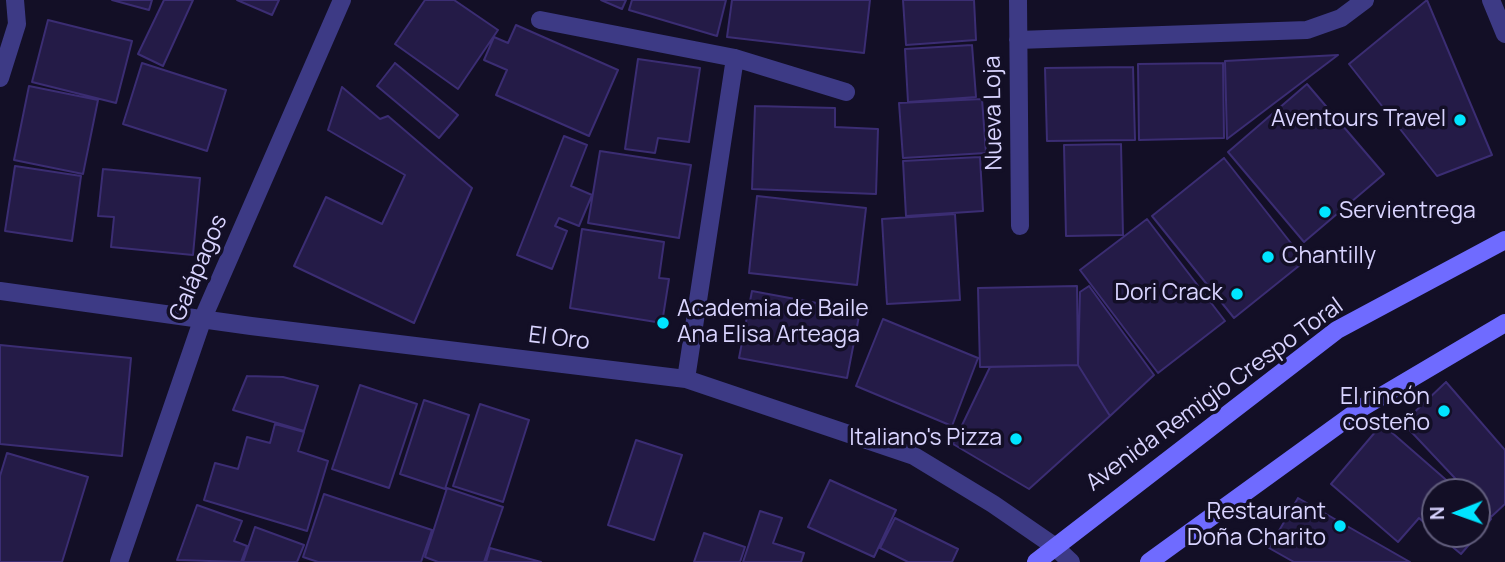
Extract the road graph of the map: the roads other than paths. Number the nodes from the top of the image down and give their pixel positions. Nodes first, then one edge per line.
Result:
1 (15, 0) edge
2 (342, 0) edge
3 (1018, 0) edge
4 (1366, 0) edge
5 (1491, 0) edge
6 (540, 20) dead end
7 (1505, 34) edge
8 (1018, 40) junction
9 (735, 58) junction
10 (0, 78) edge
11 (846, 92) dead end
12 (1020, 226) dead end
13 (1505, 240) edge
14 (0, 291) edge
15 (202, 318) junction
16 (1505, 323) edge
17 (687, 379) junction
18 (1054, 546) junction
19 (119, 562) edge
20 (1036, 562) edge
21 (1071, 562) edge
22 (1149, 562) edge

1 - 10 street
2 - 15 street, Galápagos
3 - 8 street, Nueva Loja
4 - 8 street
5 - 7 street
6 - 9 street
8 - 12 street, Nueva Loja
9 - 11 street
9 - 17 street
13 - 18 main road, Avenida Remigio Crespo Toral
14 - 15 street, El Oro
15 - 17 street, El Oro
15 - 19 street, Galápagos
16 - 22 main road
17 - 18 street, El Oro
18 - 20 main road, Avenida Remigio Crespo Toral
18 - 21 street, El Oro

